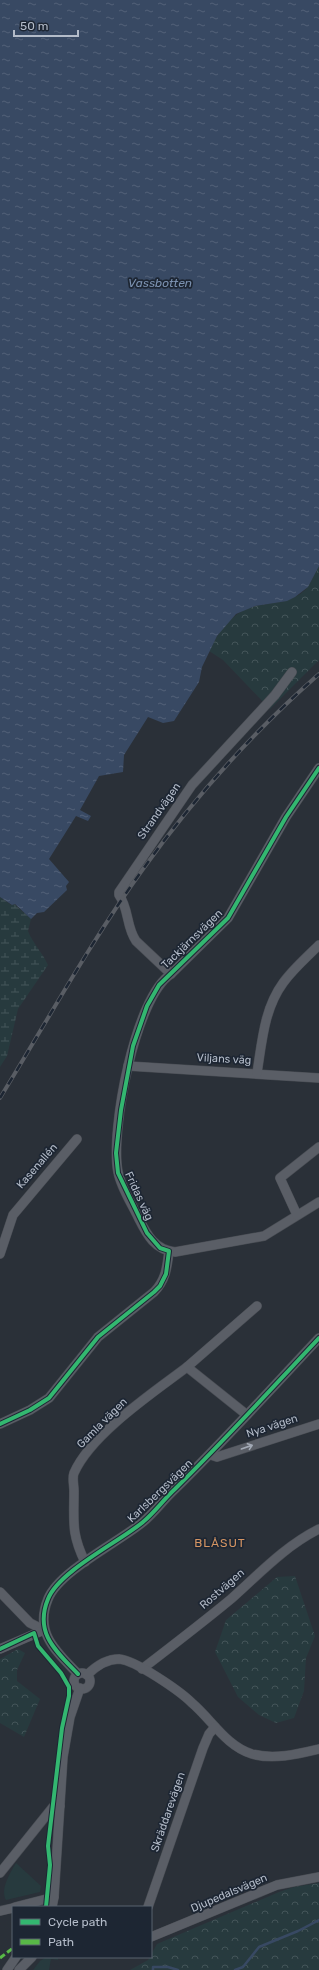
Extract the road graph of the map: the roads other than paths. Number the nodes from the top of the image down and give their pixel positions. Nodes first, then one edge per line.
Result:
1 (292, 672) dead end
2 (319, 768) edge
3 (319, 945) edge
4 (171, 974) junction
5 (128, 1066) junction
6 (257, 1073) junction
7 (319, 1078) edge
8 (77, 1139) dead end
9 (319, 1147) edge
10 (319, 1202) edge
11 (297, 1215) junction
12 (169, 1251) junction
13 (0, 1254) edge
14 (257, 1306) dead end
15 (319, 1338) edge
16 (187, 1367) junction
17 (247, 1415) junction
18 (0, 1424) edge
19 (319, 1424) edge
20 (211, 1455) junction
21 (319, 1529) edge
22 (85, 1562) junction
23 (0, 1592) edge
24 (44, 1630) junction
25 (0, 1649) edge
26 (142, 1669) junction
27 (78, 1674) junction
28 (87, 1675) junction
29 (80, 1688) junction
30 (215, 1727) junction
31 (319, 1749) edge
32 (60, 1806) junction
33 (0, 1873) edge
34 (319, 1877) edge
35 (54, 1903) edge
36 (24, 1906) edge
37 (148, 1906) edge
38 (12, 1908) edge
39 (0, 1911) edge
40 (152, 1937) edge
41 (30, 1958) edge
42 (31, 1958) edge
43 (11, 1964) edge
44 (0, 1968) edge
45 (19, 1970) edge
46 (26, 1970) edge

1 - 4 street, Strandvägen
2 - 4 street, Tackjärnsvägen
3 - 6 street
4 - 5 street, Tackjärnsvägen
5 - 6 street, Viljans väg
5 - 12 street, Fridas väg
6 - 7 street, Viljans väg
8 - 13 street, Kasenallén
9 - 11 street
10 - 11 street
11 - 12 street
12 - 18 street
14 - 16 street, Gamla vägen
15 - 17 street, Karlsbergsvägen
16 - 17 street
16 - 22 street, Gamla vägen
17 - 20 street, Karlsbergsvägen
20 -> 19 street, Nya vägen
20 - 22 street, Karlsbergsvägen
21 - 26 street, Rostvägen
22 - 24 street, Karlsbergsvägen
23 - 24 street
24 - 25 street
24 - 27 street
26 - 28 street
26 - 30 street
27 - 28 street
27 - 29 street
28 - 29 street
29 - 32 street
30 - 31 street
30 - 37 street, Skräddarevägen
32 - 33 street
32 - 35 street
34 - 40 street, Djupedalsvägen
35 - 36 street
38 - 39 street
41 - 45 street
42 - 46 street
43 - 44 street

